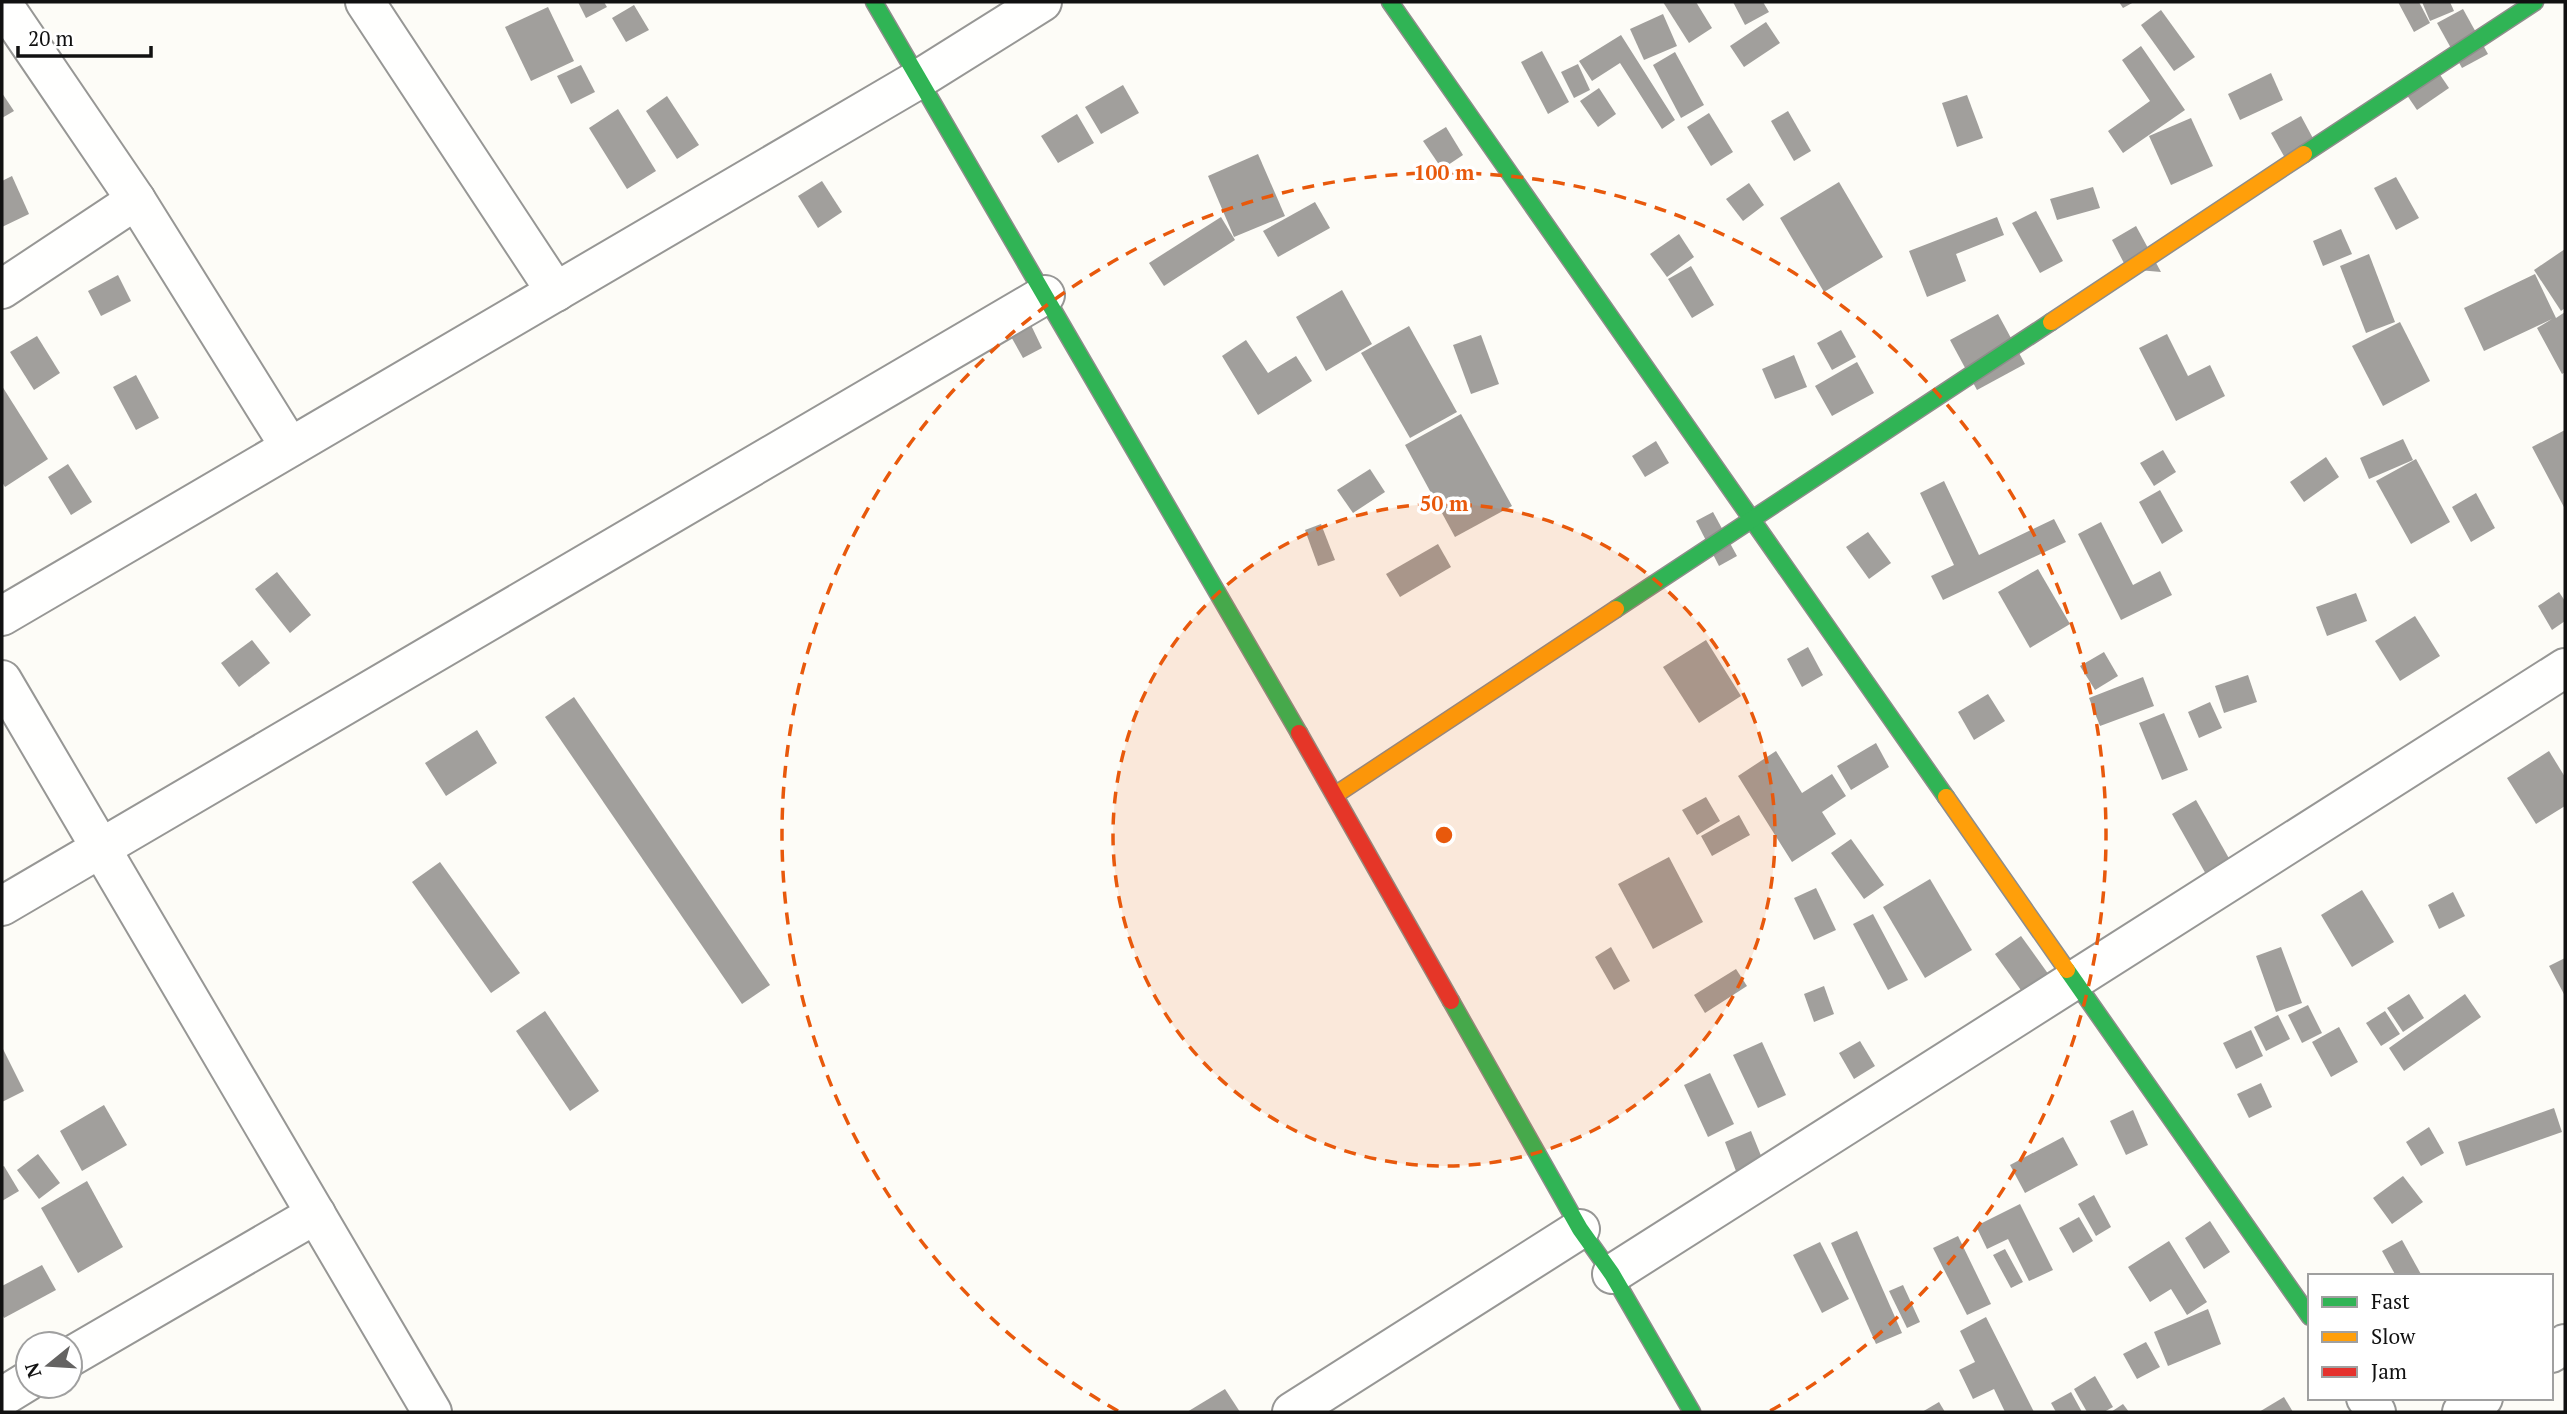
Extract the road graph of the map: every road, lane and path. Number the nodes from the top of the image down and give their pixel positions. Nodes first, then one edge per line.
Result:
1 (365, 2) edge
2 (874, 2) edge
3 (1042, 2) edge
4 (1390, 2) edge
5 (2535, 2) edge
6 (2, 3) edge
7 (919, 79) junction
8 (136, 200) junction
9 (2, 289) edge
10 (556, 292) junction
11 (1045, 295) junction
12 (290, 447) junction
13 (1752, 520) junction
14 (2, 616) edge
15 (2565, 668) edge
16 (2, 680) edge
17 (1335, 795) junction
18 (102, 847) junction
19 (2, 906) edge
20 (2074, 980) junction
21 (316, 1214) junction
22 (1580, 1229) junction
23 (1612, 1273) junction
24 (2308, 1314) edge
25 (84, 1349) edge
26 (2480, 1400) edge
27 (432, 1412) edge
28 (1292, 1412) edge
29 (1692, 1412) edge
30 (2462, 1412) edge

1 - 10 street
2 - 7 street
3 - 7 street
4 - 13 street
5 - 13 street
6 - 8 street
7 - 10 street
7 - 11 street
8 - 9 street
8 - 12 street
10 - 12 street
11 - 17 street
11 - 18 street
12 - 14 street
13 - 17 street
13 - 20 street
15 - 20 street
16 - 18 street
17 - 22 street
18 - 19 street
18 - 21 street
20 - 23 street
20 - 24 street
21 - 25 street
21 - 27 street
22 - 23 street
22 - 28 street
23 - 29 street
26 - 30 street

